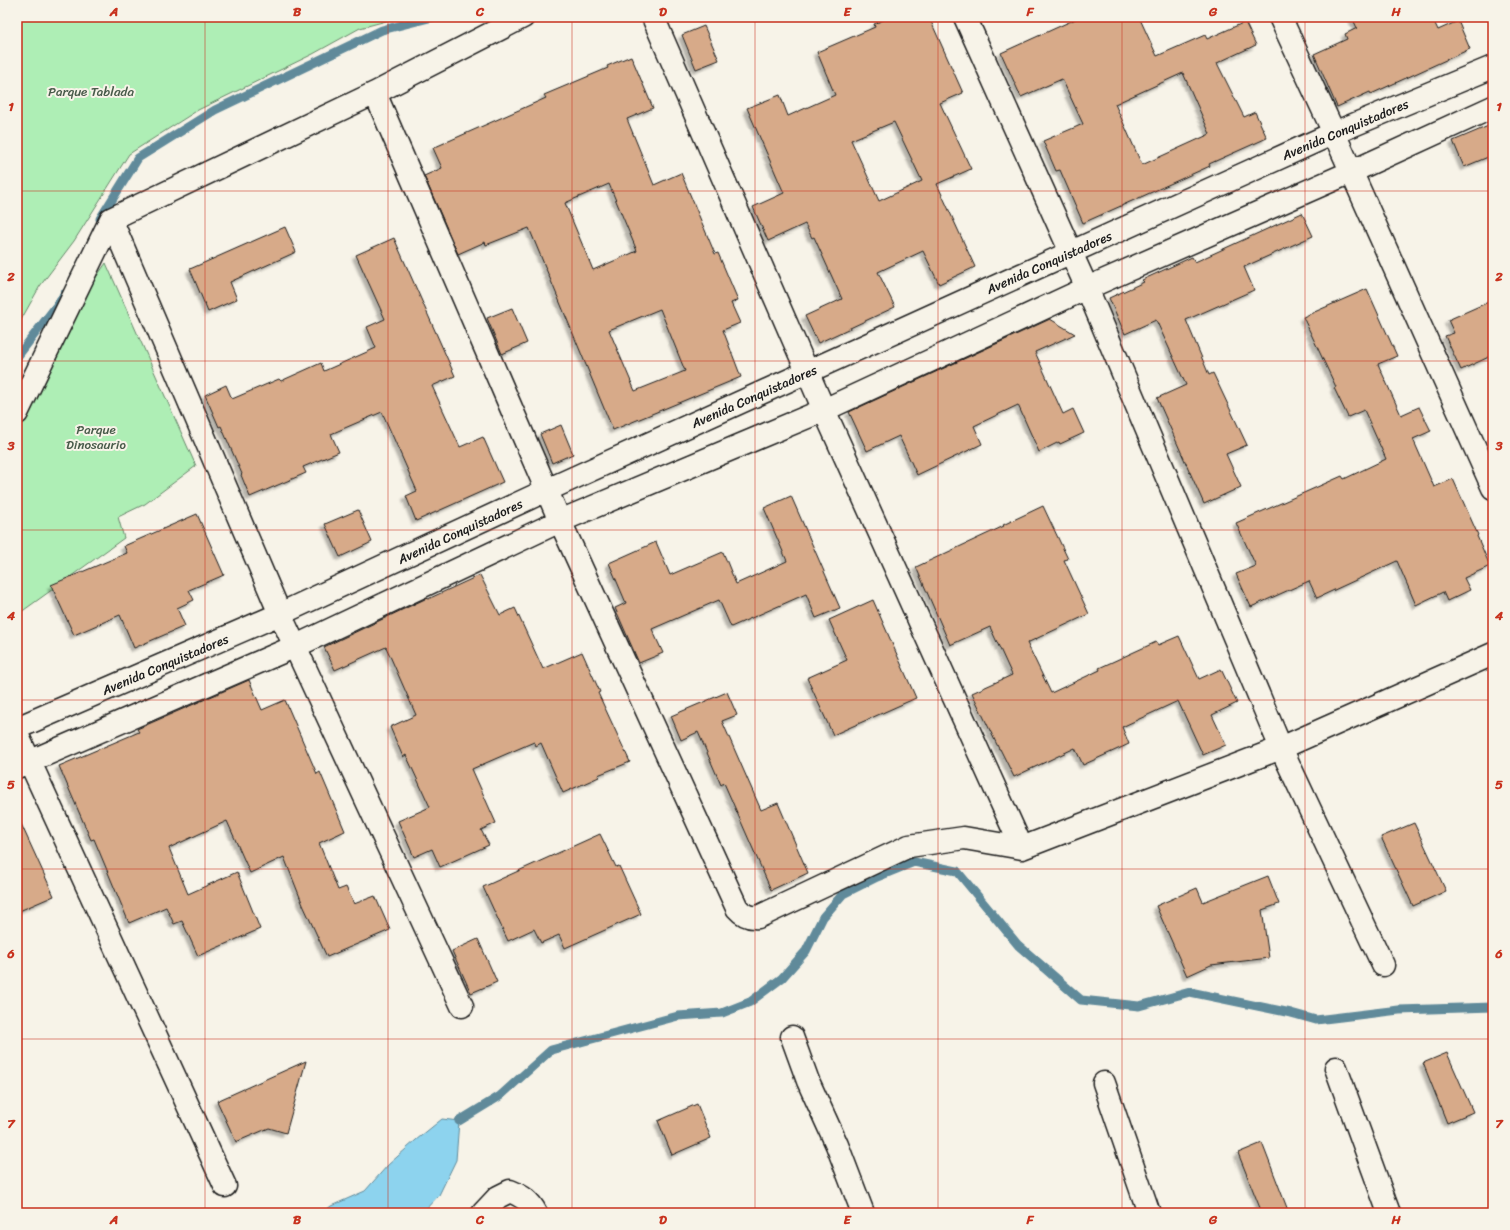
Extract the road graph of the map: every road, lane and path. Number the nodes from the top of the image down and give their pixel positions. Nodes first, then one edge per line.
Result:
1 (523, 17) edge
2 (653, 17) edge
3 (965, 17) edge
4 (1280, 17) edge
5 (1493, 66) edge
6 (375, 93) junction
7 (1493, 108) edge
8 (1334, 133) junction
9 (1351, 172) junction
10 (110, 218) junction
11 (1071, 252) junction
12 (1087, 288) junction
13 (808, 372) junction
14 (824, 410) junction
15 (17, 413) edge
16 (1493, 488) edge
17 (547, 490) junction
18 (560, 521) junction
19 (280, 614) junction
20 (296, 646) junction
21 (1493, 654) edge
22 (17, 728) edge
23 (17, 734) edge
24 (1282, 748) junction
25 (23, 764) edge
26 (1022, 848) junction
27 (1382, 965) dead end
28 (462, 1006) dead end
29 (792, 1037) dead end
30 (1336, 1068) dead end
31 (1104, 1082) dead end
32 (225, 1186) dead end
33 (483, 1213) edge
34 (536, 1213) edge
35 (863, 1213) edge
36 (1149, 1213) edge
37 (1389, 1213) edge

1 - 6 street
2 - 13 street
3 - 11 street
4 - 8 street
5 - 8 street, Avenida Conquistadores
6 - 10 street
6 - 17 street
7 - 9 street
8 - 9 street
8 - 11 street, Avenida Conquistadores
9 - 12 street
9 - 16 street
10 - 15 street
10 - 19 street
11 - 12 street
11 - 13 street, Avenida Conquistadores
12 - 14 street
12 - 24 street
13 - 14 street
13 - 17 street, Avenida Conquistadores
14 - 18 street
14 - 26 street
17 - 18 street
17 - 19 street, Avenida Conquistadores
18 - 20 street
18 - 26 street
19 - 20 street
19 - 22 street, Avenida Conquistadores
20 - 25 street
20 - 28 street
21 - 24 street
23 - 25 street
24 - 26 street
24 - 27 street
25 - 32 street
29 - 35 street
30 - 37 street
31 - 36 street
33 - 34 street

